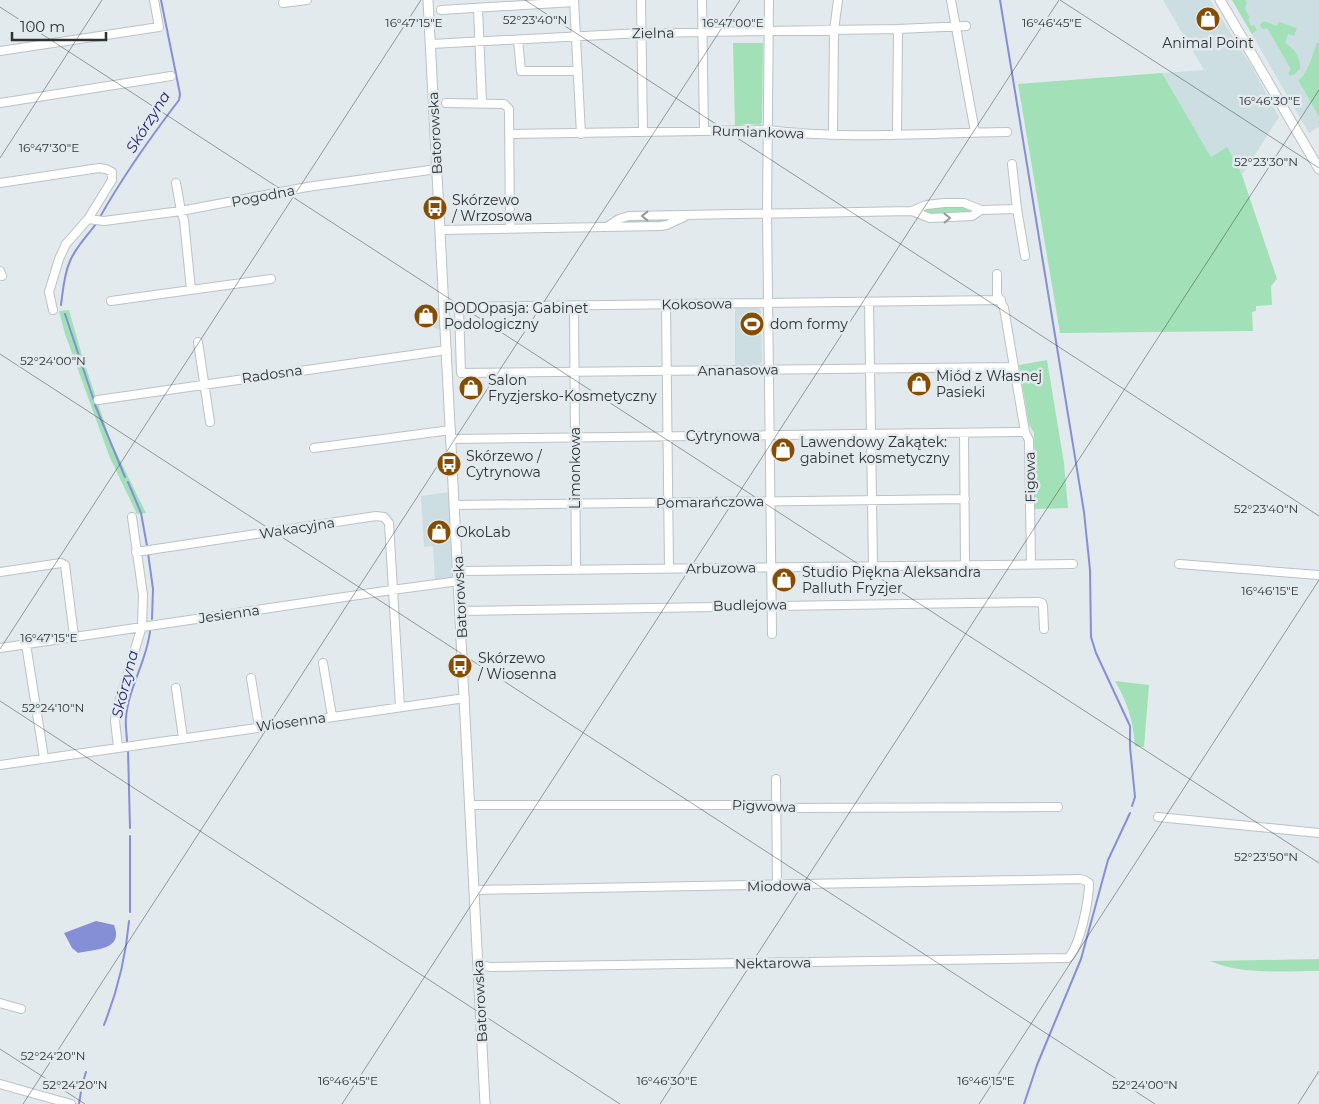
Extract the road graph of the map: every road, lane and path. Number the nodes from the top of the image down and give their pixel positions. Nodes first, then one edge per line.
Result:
1 (154, 0) edge
2 (307, 0) edge
3 (428, 0) edge
4 (641, 0) edge
5 (702, 0) edge
6 (769, 0) edge
7 (838, 0) edge
8 (951, 0) edge
9 (1220, 0) edge
10 (574, 1) edge
11 (283, 4) dead end
12 (478, 8) junction
13 (441, 10) dead end
14 (966, 26) dead end
15 (956, 28) junction
16 (898, 29) junction
17 (834, 30) junction
18 (703, 31) junction
19 (769, 31) junction
20 (642, 33) junction
21 (576, 36) junction
22 (518, 40) junction
23 (479, 42) junction
24 (431, 44) junction
25 (0, 50) edge
26 (578, 71) junction
27 (171, 76) dead end
28 (0, 103) edge
29 (446, 103) dead end
30 (482, 103) junction
31 (768, 130) junction
32 (704, 131) junction
33 (643, 132) junction
34 (975, 132) junction
35 (1007, 132) dead end
36 (509, 134) junction
37 (582, 134) junction
38 (833, 134) junction
39 (897, 134) junction
40 (1012, 164) dead end
41 (437, 169) junction
42 (1319, 169) edge
43 (0, 183) edge
44 (176, 183) dead end
45 (1017, 209) junction
46 (981, 210) junction
47 (181, 211) junction
48 (912, 211) junction
49 (768, 213) junction
50 (88, 219) junction
51 (510, 228) junction
52 (440, 230) junction
53 (1025, 256) dead end
54 (997, 274) dead end
55 (272, 279) dead end
56 (191, 290) junction
57 (1001, 300) junction
58 (111, 301) dead end
59 (869, 303) junction
60 (768, 304) junction
61 (666, 305) junction
62 (574, 306) junction
63 (53, 310) dead end
64 (198, 342) dead end
65 (447, 350) junction
66 (1014, 367) junction
67 (870, 368) junction
68 (768, 369) junction
69 (667, 370) junction
70 (574, 372) junction
71 (461, 373) joint
72 (204, 384) junction
73 (98, 400) dead end
74 (210, 422) dead end
75 (1025, 432) junction
76 (964, 433) junction
77 (451, 434) junction
78 (871, 435) junction
79 (769, 436) junction
80 (575, 437) junction
81 (668, 437) junction
82 (314, 448) dead end
83 (965, 499) junction
84 (871, 500) junction
85 (770, 501) junction
86 (668, 502) junction
87 (576, 504) junction
88 (455, 505) junction
89 (132, 518) dead end
90 (136, 552) junction
91 (1031, 564) junction
92 (1073, 564) dead end
93 (1179, 564) dead end
94 (965, 565) junction
95 (873, 566) junction
96 (669, 568) junction
97 (771, 568) junction
98 (576, 570) junction
99 (458, 571) junction
100 (0, 572) edge
101 (1319, 575) edge
102 (459, 581) junction
103 (392, 590) junction
104 (771, 605) junction
105 (461, 611) junction
106 (142, 626) junction
107 (1044, 629) dead end
108 (772, 634) dead end
109 (74, 636) junction
110 (26, 644) junction
111 (0, 648) edge
112 (323, 663) dead end
113 (251, 678) dead end
114 (176, 688) dead end
115 (465, 698) junction
116 (400, 707) junction
117 (332, 716) junction
118 (258, 727) junction
119 (184, 738) junction
120 (118, 747) junction
121 (44, 758) junction
122 (0, 764) edge
123 (776, 779) dead end
124 (470, 805) junction
125 (1058, 807) dead end
126 (776, 808) junction
127 (1158, 817) dead end
128 (1319, 833) edge
129 (777, 886) junction
130 (474, 890) junction
131 (1068, 958) joint
132 (478, 965) junction
133 (0, 1003) edge
134 (21, 1009) dead end
135 (0, 1084) edge
136 (71, 1104) edge
137 (485, 1104) edge

1 - 25 street
2 - 11 street
3 - 24 street, Batorowska
4 - 20 street
5 - 18 street
6 - 19 street
7 - 17 street
8 - 15 street
9 - 42 street
10 - 12 street
10 - 21 street
12 - 13 street
12 - 23 street
14 - 15 street, Zielna
15 - 16 street, Zielna
15 - 34 street
16 - 17 street, Zielna
16 - 39 street
17 - 19 street, Zielna
17 - 38 street
18 - 19 street, Zielna
18 - 20 street, Zielna
18 - 32 street
19 - 31 street
20 - 21 street, Zielna
20 - 33 street
21 - 22 street, Zielna
21 - 26 street
22 - 23 street, Zielna
22 - 26 street
23 - 24 street, Zielna
23 - 30 street
24 - 41 street, Batorowska
26 - 37 street
27 - 28 street
29 - 30 street
30 - 36 street
31 - 32 street, Rumiankowa
31 - 38 street, Rumiankowa
31 - 49 street
32 - 33 street, Rumiankowa
33 - 37 street, Rumiankowa
34 - 35 street, Rumiankowa
34 - 39 street, Rumiankowa
36 - 37 street, Rumiankowa
36 - 51 street
38 - 39 street, Rumiankowa
40 - 45 street
41 - 47 street, Pogodna
41 - 52 street, Batorowska
43 - 50 street
44 - 47 street
45 - 46 street
45 - 53 street
46 - 48 street
48 -> 46 street
47 - 50 street, Pogodna
47 - 56 street
48 - 49 street
49 - 51 street
49 - 60 street
50 - 63 street
51 - 52 street
52 - 65 street, Batorowska
54 - 57 street, Figowa
55 - 56 street
56 - 58 street
57 - 59 street, Kokosowa
57 - 66 street, Figowa
59 - 60 street, Kokosowa
59 - 67 street
60 - 61 street, Kokosowa
60 - 68 street
61 - 62 street, Kokosowa
61 - 69 street
62 - 70 street, Limonkowa
62 - 71 street, Kokosowa
64 - 72 street
65 - 72 street, Radosna
65 - 77 street, Batorowska
66 - 67 street, Ananasowa
66 - 75 street, Figowa
67 - 68 street, Ananasowa
67 - 78 street
68 - 69 street, Ananasowa
68 - 79 street
69 - 70 street, Ananasowa
69 - 81 street
70 - 71 street, Ananasowa
70 - 80 street, Limonkowa
72 - 73 street, Radosna
72 - 74 street
75 - 76 street, Cytrynowa
75 - 91 street, Figowa
76 - 78 street, Cytrynowa
76 - 83 street
77 - 80 street, Cytrynowa
77 - 82 street, Cytrynowa
77 - 88 street, Batorowska
78 - 79 street, Cytrynowa
78 - 84 street
79 - 81 street, Cytrynowa
79 - 85 street
80 - 81 street, Cytrynowa
80 - 87 street, Limonkowa
81 - 86 street
83 - 84 street, Pomarańczowa
83 - 94 street
84 - 85 street, Pomarańczowa
84 - 95 street
85 - 86 street, Pomarańczowa
85 - 97 street
86 - 87 street, Pomarańczowa
86 - 96 street
87 - 88 street, Pomarańczowa
87 - 98 street, Limonkowa
88 - 99 street, Batorowska
89 - 90 street
90 - 103 street, Wakacyjna
90 - 106 street
91 - 92 street, Arbuzowa
91 - 94 street, Arbuzowa
93 - 101 street
94 - 95 street, Arbuzowa
95 - 97 street, Arbuzowa
96 - 97 street, Arbuzowa
96 - 98 street, Arbuzowa
97 - 104 street
98 - 99 street, Arbuzowa
99 - 102 street, Batorowska
100 - 109 street
102 - 103 street, Jesienna
102 - 105 street, Batorowska
103 - 106 street, Jesienna
103 - 116 street
104 - 105 street, Budlejowa
104 - 107 street, Budlejowa
104 - 108 street
105 - 115 street, Batorowska
106 - 109 street, Jesienna
106 - 120 street
109 - 110 street, Jesienna
110 - 111 street, Jesienna
110 - 121 street
112 - 117 street
113 - 118 street
114 - 119 street
115 - 116 street, Wiosenna
115 - 124 street, Batorowska
116 - 117 street, Wiosenna
117 - 118 street, Wiosenna
118 - 119 street, Wiosenna
119 - 120 street, Wiosenna
120 - 121 street, Wiosenna
121 - 122 street, Wiosenna
123 - 126 street
124 - 126 street, Pigwowa
124 - 130 street, Batorowska
125 - 126 street, Pigwowa
126 - 129 street
127 - 128 street
129 - 130 street, Miodowa
129 - 131 street, Miodowa
130 - 132 street, Batorowska
131 - 132 street, Nektarowa
132 - 137 street, Batorowska
133 - 134 street
135 - 136 street

